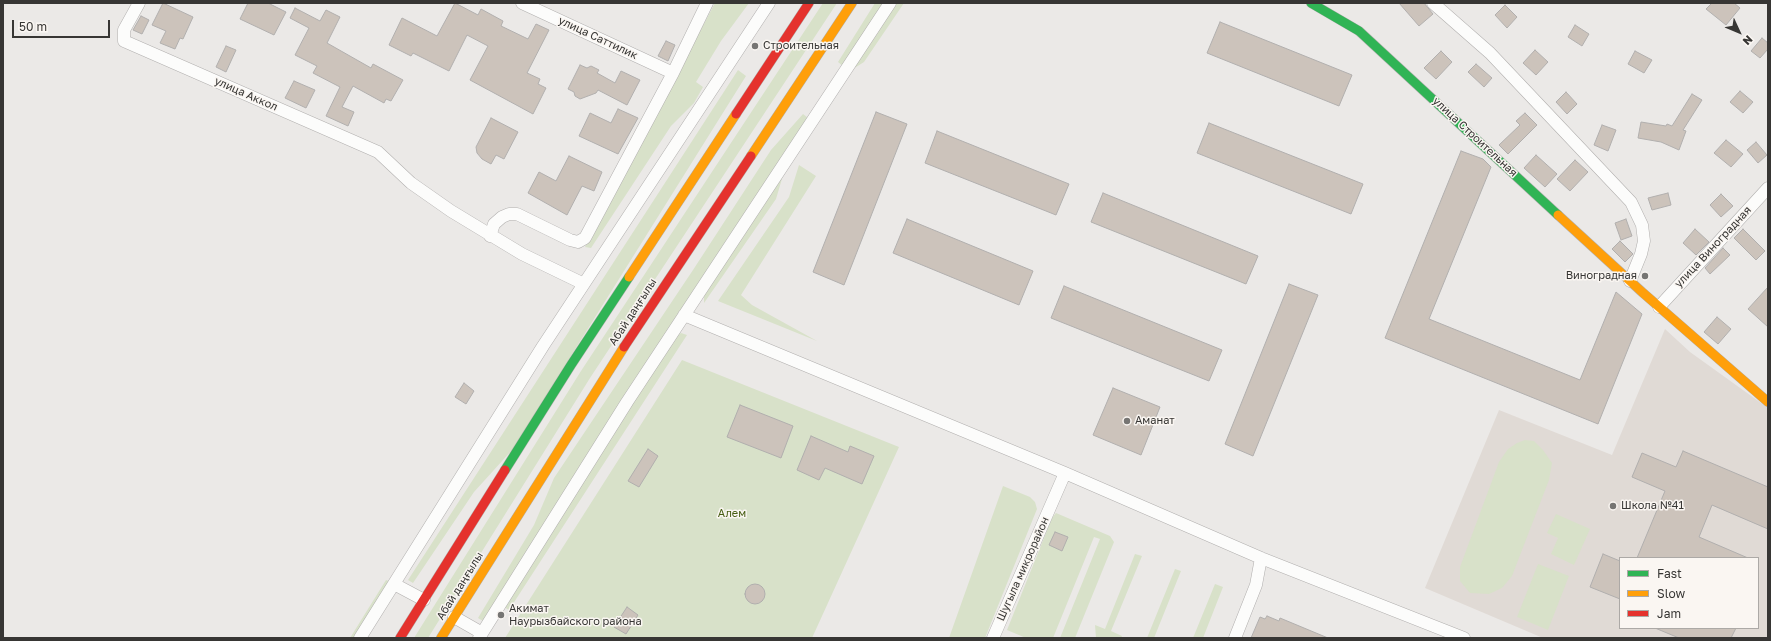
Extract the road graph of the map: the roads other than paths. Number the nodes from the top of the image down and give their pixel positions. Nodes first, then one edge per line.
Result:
1 (139, 3) edge
2 (522, 3) edge
3 (707, 3) edge
4 (769, 3) edge
5 (809, 3) edge
6 (852, 3) edge
7 (890, 3) edge
8 (1311, 3) edge
9 (1433, 3) edge
10 (673, 73) junction
11 (1768, 188) edge
12 (490, 236) junction
13 (1630, 281) junction
14 (584, 284) junction
15 (1659, 306) junction
16 (684, 316) junction
17 (1768, 402) edge
18 (1066, 473) junction
19 (1261, 558) junction
20 (394, 584) junction
21 (424, 600) junction
22 (454, 618) junction
23 (481, 636) edge
24 (360, 638) edge
25 (400, 638) edge
26 (441, 638) edge
27 (993, 638) edge
28 (1235, 638) edge
29 (1464, 638) edge

1 - 12 street, улица Аккол
2 - 10 street, улица Саттилик
3 - 10 street
4 - 14 street
5 - 21 main road
6 - 22 main road, Абай даңғылы
7 - 16 street
8 - 13 main road, улица Строительная
9 - 13 street
10 - 12 street
11 - 15 street, улица Виноградная
12 - 14 street
13 - 15 main road, улица Строительная
14 - 20 street
15 - 17 main road, улица Строительная
16 - 18 street
16 - 23 street
18 - 19 street
18 - 27 street, Шугыла микрорайон
19 - 28 street
19 - 29 street
20 - 21 street
20 - 24 street
21 - 25 main road
22 - 23 street
22 - 26 main road, Абай даңғылы

